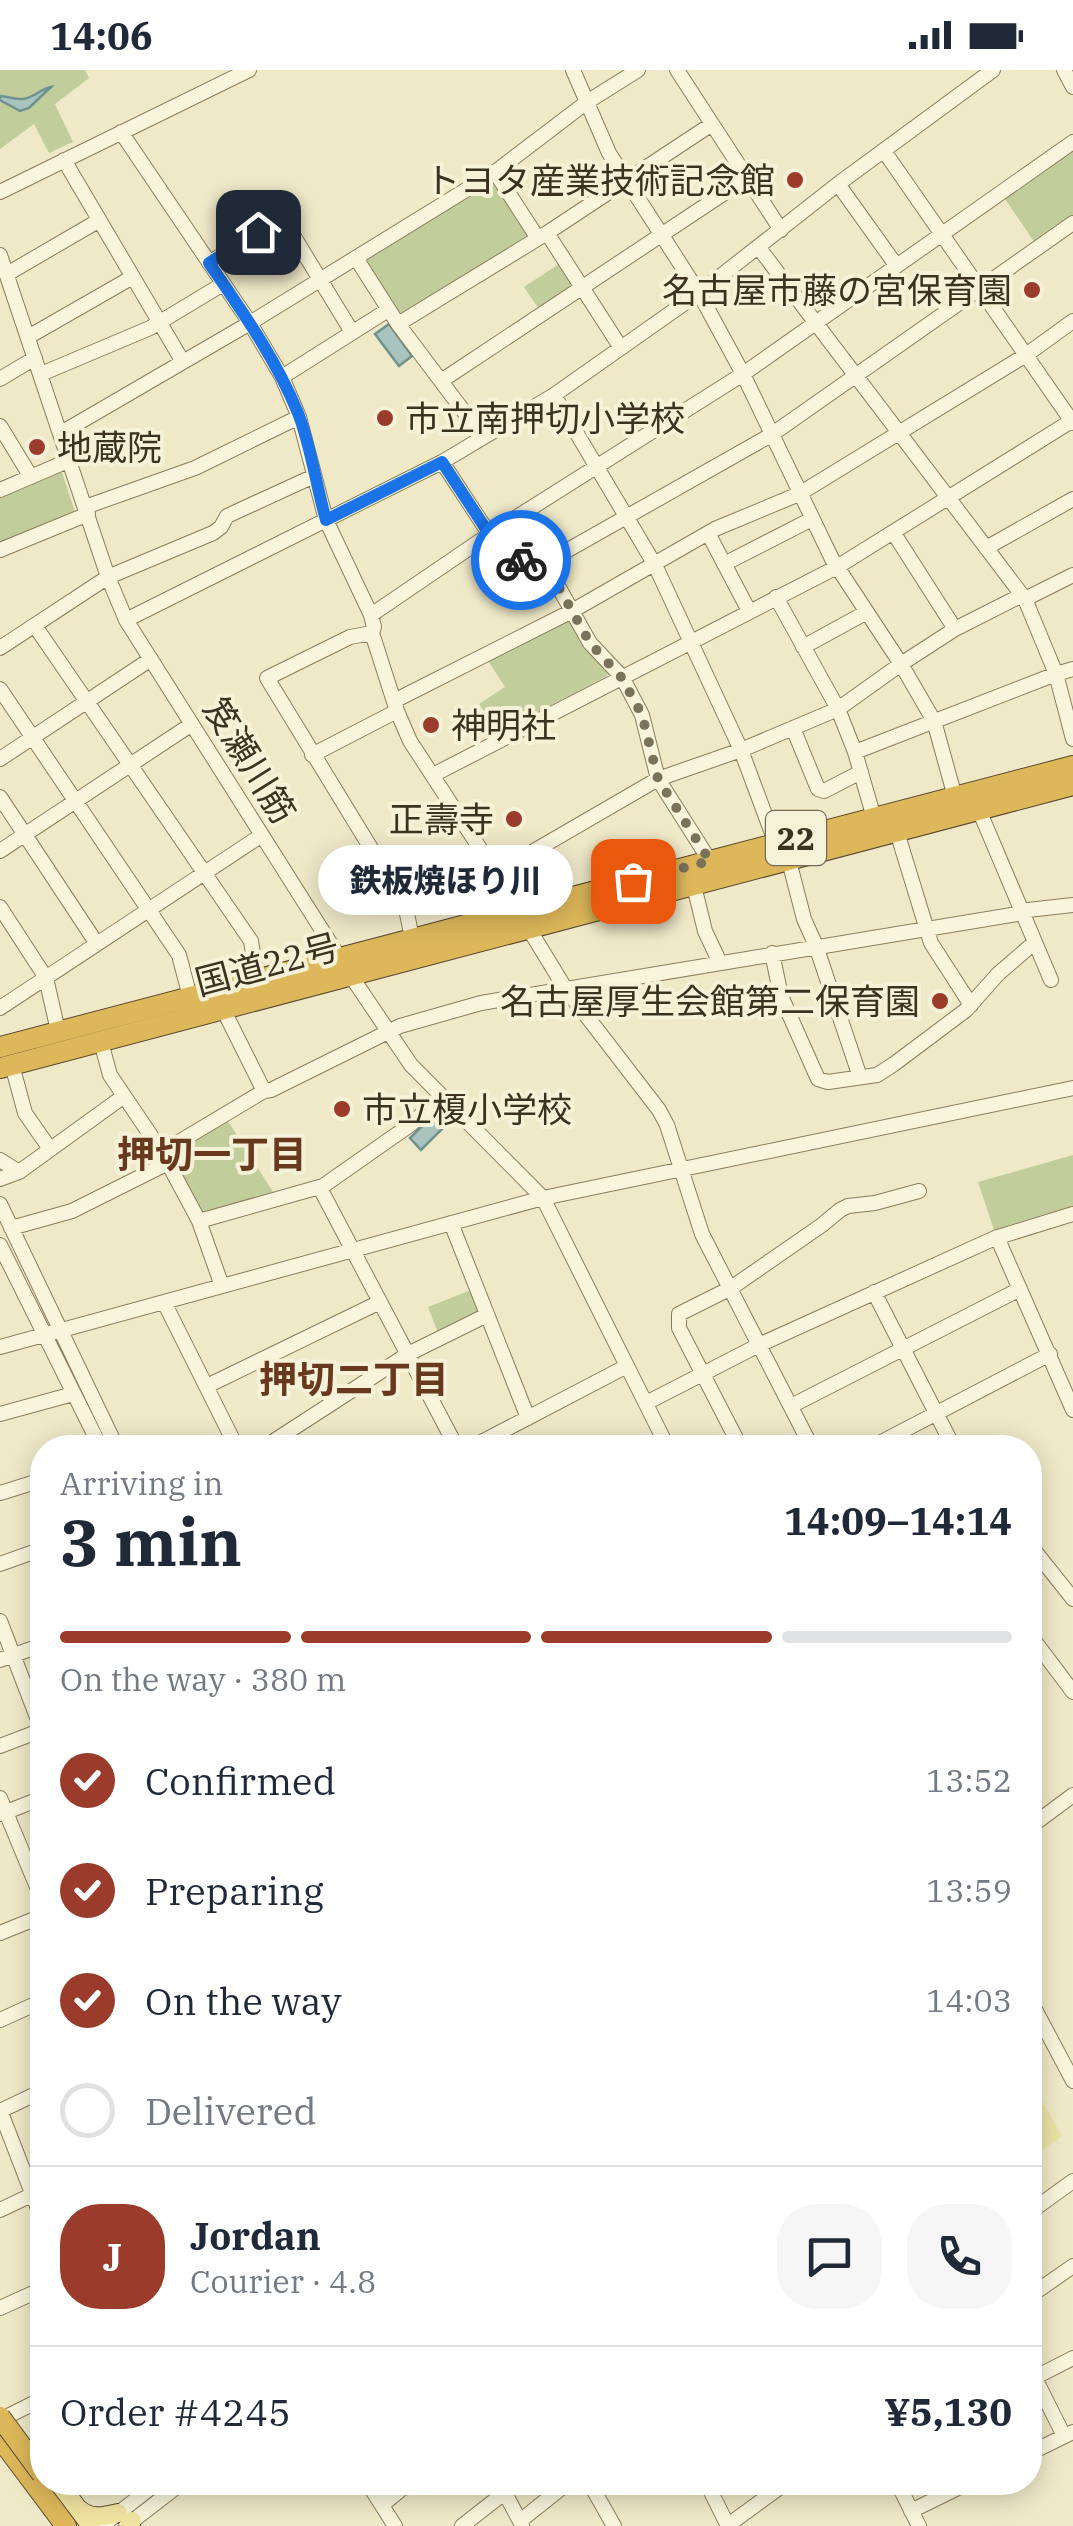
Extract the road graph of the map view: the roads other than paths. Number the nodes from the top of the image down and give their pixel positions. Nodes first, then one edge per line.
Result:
1 (249, 70) edge
2 (573, 70) edge
3 (638, 70) edge
4 (677, 70) edge
5 (993, 70) edge
6 (1064, 70) edge
7 (1073, 87) edge
8 (587, 102) junction
9 (712, 124) junction
10 (121, 132) junction
11 (1073, 142) edge
12 (884, 151) junction
13 (64, 160) junction
14 (495, 172) junction
15 (748, 178) junction
16 (627, 181) junction
17 (838, 184) junction
18 (0, 192) edge
19 (98, 221) junction
20 (1073, 223) edge
21 (781, 230) junction
22 (942, 234) junction
23 (542, 235) junction
24 (662, 235) junction
25 (759, 248) junction
26 (0, 254) edge
27 (356, 258) junction
28 (209, 263) junction
29 (896, 265) junction
30 (6, 274) junction
31 (131, 278) junction
32 (320, 280) junction
33 (223, 284) junction
34 (582, 288) junction
35 (980, 288) junction
36 (699, 293) junction
37 (388, 310) junction
38 (1073, 320) edge
39 (815, 322) junction
40 (250, 323) junction
41 (158, 324) junction
42 (398, 324) junction
43 (352, 332) junction
44 (28, 337) junction
45 (621, 348) junction
46 (1026, 355) junction
47 (35, 358) junction
48 (183, 362) junction
49 (41, 374) junction
50 (743, 374) junction
51 (856, 376) junction
52 (0, 378) edge
53 (282, 378) junction
54 (441, 382) junction
55 (554, 394) junction
56 (299, 416) junction
57 (1073, 421) edge
58 (0, 426) edge
59 (61, 433) junction
60 (771, 434) junction
61 (900, 434) junction
62 (483, 438) junction
63 (70, 460) junction
64 (442, 462) junction
65 (596, 467) junction
66 (32, 476) junction
67 (314, 476) junction
68 (0, 490) edge
69 (800, 494) junction
70 (948, 497) junction
71 (1073, 499) edge
72 (87, 511) junction
73 (626, 516) junction
74 (812, 519) junction
75 (326, 520) junction
76 (893, 532) junction
77 (708, 533) junction
78 (490, 534) junction
79 (986, 548) junction
80 (0, 550) edge
81 (545, 563) junction
82 (724, 564) junction
83 (656, 565) junction
84 (837, 567) junction
85 (1073, 575) edge
86 (108, 577) junction
87 (1024, 597) junction
88 (776, 598) junction
89 (572, 611) junction
90 (748, 611) junction
91 (867, 612) junction
92 (371, 615) junction
93 (126, 620) junction
94 (34, 626) junction
95 (955, 629) junction
96 (372, 634) junction
97 (692, 641) junction
98 (803, 647) junction
99 (0, 648) edge
100 (150, 659) junction
101 (900, 664) junction
102 (1073, 669) edge
103 (1056, 674) junction
104 (622, 678) junction
105 (0, 689) edge
106 (86, 702) junction
107 (396, 706) junction
108 (838, 709) junction
109 (934, 720) junction
110 (192, 724) junction
111 (793, 728) junction
112 (32, 737) junction
113 (1073, 738) edge
114 (741, 750) junction
115 (856, 752) junction
116 (312, 755) junction
117 (0, 759) edge
118 (130, 765) junction
119 (1073, 766) edge
120 (861, 772) junction
121 (433, 775) junction
122 (658, 779) junction
123 (1073, 785) edge
124 (0, 797) edge
125 (955, 797) junction
126 (76, 801) junction
127 (979, 810) junction
128 (874, 818) junction
129 (897, 832) junction
130 (25, 835) junction
131 (262, 835) junction
132 (0, 851) edge
133 (783, 852) junction
134 (710, 861) junction
135 (494, 869) junction
136 (204, 874) junction
137 (694, 886) junction
138 (405, 904) junction
139 (1073, 905) edge
140 (0, 908) edge
141 (149, 910) junction
142 (1022, 913) junction
143 (524, 920) junction
144 (926, 928) junction
145 (412, 938) junction
146 (1035, 942) junction
147 (97, 944) junction
148 (816, 946) junction
149 (772, 953) junction
150 (720, 963) junction
151 (345, 966) junction
152 (46, 978) junction
153 (257, 979) junction
154 (1051, 980) dead end
155 (565, 988) junction
156 (190, 997) junction
157 (971, 1005) junction
158 (0, 1008) edge
159 (223, 1009) junction
160 (388, 1031) junction
161 (58, 1032) junction
162 (101, 1042) junction
163 (0, 1047) edge
164 (6, 1066) edge
165 (860, 1077) junction
166 (1073, 1088) edge
167 (264, 1091) junction
168 (124, 1096) junction
169 (442, 1096) junction
170 (50, 1149) junction
171 (165, 1157) junction
172 (0, 1160) edge
173 (682, 1170) junction
174 (19, 1172) junction
175 (0, 1179) edge
176 (320, 1188) junction
177 (920, 1191) dead end
178 (543, 1198) junction
179 (0, 1204) edge
180 (1073, 1214) edge
181 (199, 1221) junction
182 (451, 1223) junction
183 (11, 1228) junction
184 (997, 1237) junction
185 (0, 1245) edge
186 (352, 1250) junction
187 (222, 1286) junction
188 (731, 1288) junction
189 (1020, 1289) junction
190 (874, 1292) junction
191 (164, 1302) junction
192 (380, 1302) junction
193 (487, 1315) junction
194 (59, 1331) junction
195 (44, 1336) junction
196 (760, 1344) junction
197 (0, 1347) edge
198 (904, 1350) junction
199 (408, 1354) junction
200 (1050, 1354) junction
201 (627, 1366) junction
202 (703, 1373) junction
203 (207, 1386) junction
204 (73, 1394) junction
205 (646, 1403) junction
206 (791, 1406) junction
207 (1073, 1410) edge
208 (936, 1413) junction
209 (0, 1414) edge
210 (528, 1418) junction
211 (94, 1435) edge
212 (111, 1435) edge
213 (232, 1435) edge
214 (283, 1435) edge
215 (450, 1435) edge
216 (495, 1435) edge
217 (662, 1435) edge
218 (734, 1435) edge
219 (806, 1435) edge
220 (895, 1435) edge
221 (947, 1435) edge
222 (30, 1484) edge
223 (0, 1493) edge
224 (30, 1553) edge
225 (1042, 1560) edge
226 (0, 1564) edge
227 (1073, 1599) edge
228 (0, 1621) edge
229 (1042, 1647) edge
230 (7, 1658) edge
231 (1068, 1672) edge
232 (1073, 1692) edge
233 (30, 1705) edge
234 (30, 1735) edge
235 (0, 1746) edge
236 (1073, 1795) edge
237 (30, 1801) edge
238 (2, 1808) edge
239 (1042, 1819) edge
240 (30, 1872) edge
241 (30, 1921) edge
242 (0, 1933) edge
243 (30, 2007) edge
244 (0, 2020) edge
245 (1042, 2025) edge
246 (1073, 2081) edge
247 (30, 2097) edge
248 (0, 2111) edge
249 (30, 2175) edge
250 (1073, 2182) edge
251 (30, 2196) edge
252 (1042, 2204) edge
253 (0, 2210) edge
254 (1073, 2266) edge
255 (1042, 2288) edge
256 (30, 2294) edge
257 (0, 2308) edge
258 (1073, 2358) edge
259 (1042, 2371) edge
260 (1042, 2391) edge
261 (30, 2404) edge
262 (2, 2415) edge
263 (1069, 2434) edge
264 (0, 2441) edge
265 (1042, 2447) edge
266 (30, 2449) edge
267 (30, 2456) edge
268 (30, 2483) edge
269 (39, 2495) edge
270 (148, 2495) edge
271 (165, 2495) edge
272 (375, 2495) edge
273 (394, 2495) edge
274 (495, 2495) edge
275 (506, 2495) edge
276 (554, 2495) edge
277 (596, 2495) edge
278 (712, 2495) edge
279 (769, 2495) edge
280 (903, 2495) edge
281 (944, 2495) edge
282 (382, 2505) junction
283 (911, 2511) junction
284 (78, 2513) edge
285 (126, 2522) edge
286 (59, 2523) edge
287 (521, 2524) edge
288 (91, 2526) edge
289 (102, 2526) edge
290 (395, 2526) edge
291 (462, 2526) edge
292 (614, 2526) edge
293 (728, 2526) edge
294 (918, 2526) edge

1 - 10 street
2 - 8 street
3 - 8 street
4 - 9 street
5 - 12 street
6 - 7 street
8 - 14 street
8 - 16 street
9 - 15 street
9 - 16 street
10 - 13 street
10 - 28 street
11 - 22 street
12 - 17 street
12 - 22 street
13 - 18 street
13 - 19 street
14 - 23 street
14 - 27 street
15 - 21 street
15 - 24 street
16 - 23 street
16 - 24 street
17 - 21 street
17 - 29 street
19 - 30 street
19 - 31 street
20 - 35 street
21 - 25 street
22 - 29 street
22 - 35 street
23 - 34 street
23 - 42 street
24 - 34 street
24 - 36 street
25 - 36 street
25 - 39 street
26 - 30 street, 笈瀬川筋
27 - 32 street
27 - 37 street
28 - 32 street
28 - 33 street
29 - 39 street
30 - 44 street, 笈瀬川筋
31 - 41 street
31 - 44 street
32 - 40 street
32 - 43 street
33 - 40 street
33 - 41 street
34 - 45 street
34 - 54 street
35 - 46 street
35 - 51 street
36 - 45 street
36 - 50 street
37 - 42 street
37 - 43 street
38 - 46 street
39 - 50 street
39 - 51 street
40 - 48 street
40 - 53 street
41 - 48 street
41 - 49 street
42 - 54 street
43 - 53 street
44 - 47 street, 笈瀬川筋
45 - 55 street
46 - 57 street
46 - 61 street
47 - 49 street, 笈瀬川筋
47 - 52 street
48 - 59 street
49 - 59 street, 笈瀬川筋
50 - 60 street
50 - 65 street
51 - 60 street
51 - 61 street
53 - 56 street
54 - 62 street
55 - 62 street
55 - 65 street
56 - 67 street
56 - 72 street
57 - 70 street
58 - 66 street
59 - 63 street, 笈瀬川筋
60 - 69 street
60 - 73 street
61 - 69 street
61 - 70 street
62 - 64 street
63 - 66 street
63 - 72 street, 笈瀬川筋
64 - 75 street
64 - 78 street
65 - 73 street
65 - 78 street
66 - 68 street
67 - 75 street
67 - 86 street
69 - 74 street
69 - 77 street
70 - 76 street
70 - 79 street
71 - 79 street
72 - 80 street
72 - 86 street, 笈瀬川筋
73 - 81 street
73 - 83 street
74 - 82 street
74 - 84 street
75 - 92 street
75 - 93 street
76 - 84 street
76 - 95 street
77 - 82 street
77 - 83 street
78 - 81 street
78 - 92 street
79 - 87 street
81 - 89 street
82 - 90 street
83 - 89 street
83 - 97 street
84 - 88 street
84 - 91 street
85 - 87 street
86 - 93 street, 笈瀬川筋
86 - 94 street
87 - 95 street
87 - 103 street
88 - 90 street
88 - 98 street
89 - 104 street
89 - 107 street
90 - 97 street
91 - 98 street
91 - 101 street
92 - 96 street
93 - 100 street, 笈瀬川筋
94 - 99 street
94 - 106 street
95 - 101 street
96 - 107 street
96 - 116 street
97 - 104 street
97 - 114 street
98 - 108 street
100 - 106 street
100 - 110 street, 笈瀬川筋
101 - 108 street
101 - 109 street
102 - 103 street
103 - 109 street
103 - 113 street
104 - 121 street
104 - 122 street
105 - 112 street
106 - 112 street
106 - 118 street
107 - 116 street
107 - 121 street
108 - 111 street
108 - 115 street
109 - 115 street
109 - 125 street
110 - 118 street
110 - 131 street, 笈瀬川筋
111 - 114 street
111 - 120 street
112 - 117 street
112 - 126 street
114 - 122 street
114 - 133 street
115 - 120 street
116 - 138 street
118 - 126 street
118 - 136 street
119 - 125 highway, 国道22号 / 22
120 - 128 street
121 - 135 street
122 - 134 street
122 - 135 street
123 - 127 highway, 国道22号 / 22
124 - 130 street
125 - 128 highway, 国道22号 / 22
126 - 130 street
126 - 141 street
127 - 129 highway, 国道22号 / 22
127 - 142 street
128 - 133 highway, 国道22号 / 22
129 - 133 highway, 国道22号 / 22
129 - 144 street
130 - 132 street
130 - 147 street
131 - 136 street
131 - 151 street, 笈瀬川筋
133 - 134 highway, 国道22号 / 22
133 - 137 highway, 国道22号 / 22
133 - 148 street
134 - 143 highway, 国道22号 / 22
135 - 138 street
135 - 143 street
136 - 141 street
136 - 153 street
137 - 143 highway, 国道22号 / 22
137 - 150 street
138 - 145 street
139 - 142 street
140 - 152 street
141 - 147 street
141 - 156 street
142 - 144 street
142 - 146 street
143 - 145 highway, 国道22号 / 22
143 - 151 highway, 国道22号 / 22
143 - 155 street
144 - 148 street
144 - 157 street
145 - 151 highway, 国道22号 / 22
146 - 154 street
146 - 157 street
147 - 152 street
148 - 149 street
148 - 165 street
149 - 150 street
149 - 165 street
150 - 155 street
151 - 153 highway, 国道22号 / 22
151 - 159 highway, 国道22号 / 22
151 - 160 street, 笈瀬川筋
152 - 158 street
152 - 161 street
153 - 156 highway, 国道22号 / 22
155 - 160 street
155 - 173 street
156 - 161 highway, 国道22号 / 22
157 - 165 street
159 - 162 highway, 国道22号 / 22
159 - 167 street
160 - 167 street
160 - 169 street, 笈瀬川筋
161 - 163 highway, 国道22号 / 22
162 - 164 highway, 国道22号 / 22
162 - 168 street
164 - 170 street
166 - 173 street
167 - 171 street
168 - 170 street
168 - 171 street
169 - 176 street
169 - 178 street, 笈瀬川筋
170 - 174 street
171 - 181 street
171 - 183 street
172 - 174 street
173 - 178 street
173 - 188 street
174 - 175 street
176 - 181 street
176 - 186 street
177 - 188 street
178 - 182 street
178 - 201 street, 笈瀬川筋
179 - 183 street
180 - 184 street
181 - 187 street
182 - 186 street
182 - 193 street
183 - 194 street
184 - 189 street
184 - 190 street
185 - 195 street
186 - 187 street
186 - 192 street
187 - 191 street
188 - 196 street
188 - 202 street
189 - 198 street
189 - 200 street
190 - 196 street
190 - 198 street
191 - 194 street
191 - 203 street
192 - 199 street
192 - 203 street
193 - 199 street
193 - 210 street
194 - 195 street
194 - 212 street
195 - 197 street
195 - 204 street
196 - 202 street
196 - 206 street
198 - 206 street
198 - 208 street
199 - 214 street
199 - 215 street
200 - 207 street
200 - 208 street
201 - 205 street, 笈瀬川筋
201 - 210 street
202 - 205 street
202 - 218 street
203 - 213 street
204 - 209 street
204 - 211 street
205 - 217 street, 笈瀬川筋
206 - 219 street
208 - 220 street
208 - 221 street
210 - 216 street
222 - 223 street
224 - 226 street
225 - 227 street
228 - 230 street
229 - 231 street
230 - 233 street
231 - 232 street
234 - 235 street
236 - 239 street
237 - 238 street
238 - 240 street
241 - 242 street
243 - 244 street
245 - 246 street
247 - 248 street
248 - 249 street
250 - 252 street
251 - 253 street
254 - 255 street
256 - 257 street
258 - 259 street
260 - 263 street
261 - 262 street
262 - 266 main road
262 - 267 highway, bridge
263 - 265 street
264 - 268 highway
269 - 286 highway
270 - 285 street
271 - 285 street
272 - 282 street
273 - 282 street
274 - 291 street
275 - 287 street
276 - 287 street
277 - 292 street
278 - 293 street
279 - 293 street
280 - 283 street
281 - 283 street
282 - 290 street
283 - 294 street
284 - 285 main road
284 - 288 main road
285 - 289 street

